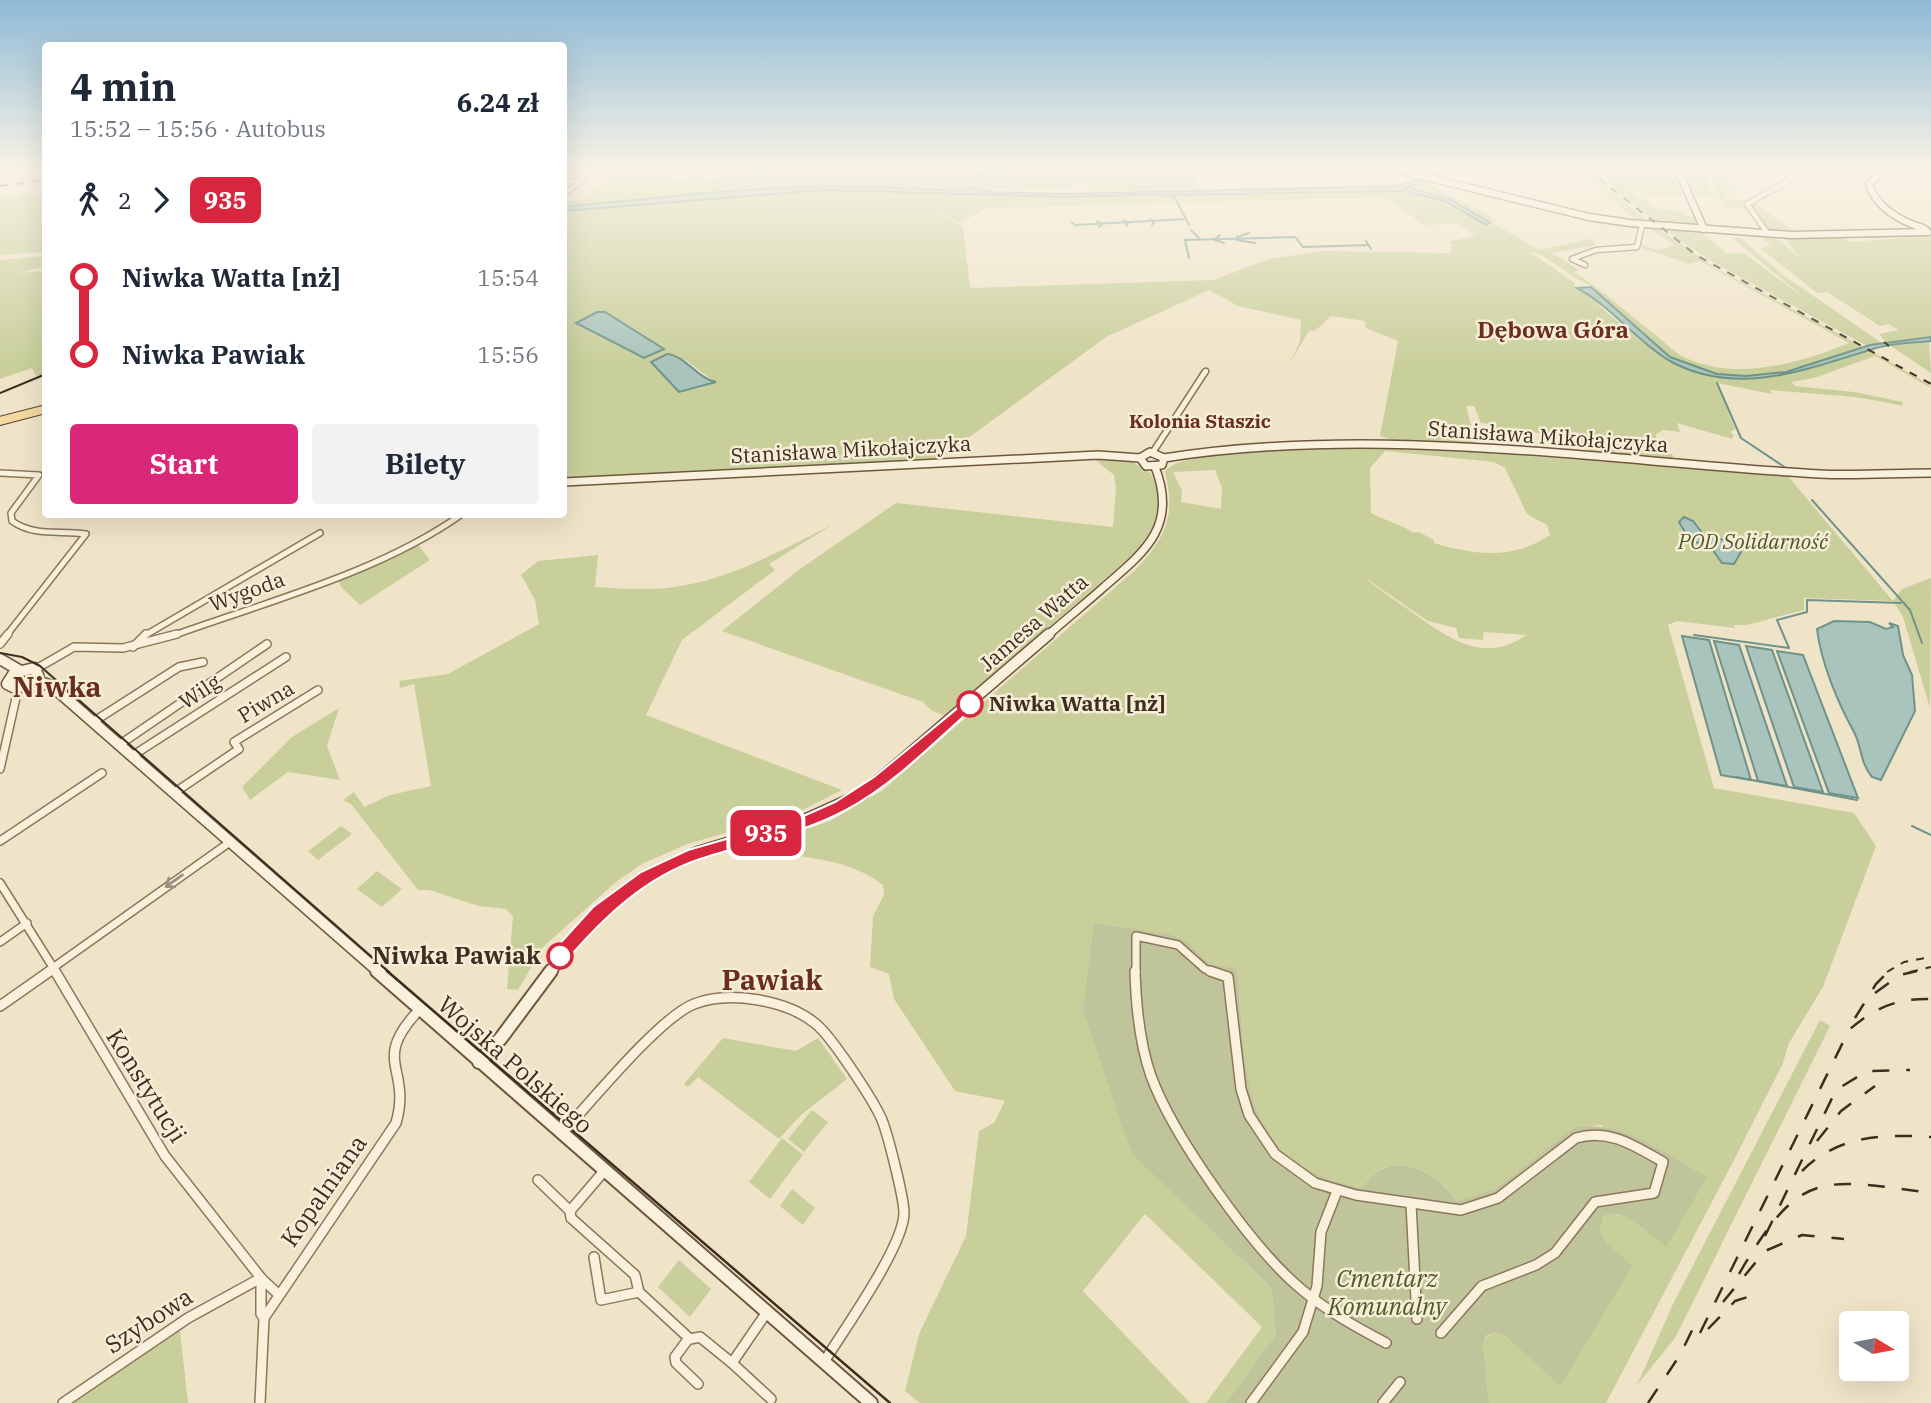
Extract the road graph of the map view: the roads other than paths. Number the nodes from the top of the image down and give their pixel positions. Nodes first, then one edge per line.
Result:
1 (1640, 233) edge
2 (1585, 265) dead end
3 (1206, 371) dead end
4 (42, 410) edge
5 (0, 421) edge
6 (1153, 452) junction
7 (1140, 458) junction
8 (1164, 458) junction
9 (1155, 467) junction
10 (0, 473) edge
11 (1931, 473) edge
12 (567, 482) edge
13 (457, 518) edge
14 (320, 533) dead end
15 (0, 644) edge
16 (267, 644) dead end
17 (133, 647) junction
18 (286, 657) dead end
19 (0, 659) edge
20 (203, 662) dead end
21 (19, 670) junction
22 (35, 674) junction
23 (4, 686) edge
24 (17, 690) junction
25 (318, 690) dead end
26 (93, 722) junction
27 (119, 745) junction
28 (132, 756) junction
29 (0, 769) edge
30 (102, 773) dead end
31 (174, 793) junction
32 (0, 841) edge
33 (230, 842) junction
34 (0, 883) edge
35 (27, 923) junction
36 (0, 942) edge
37 (52, 968) junction
38 (0, 1006) edge
39 (419, 1010) junction
40 (479, 1062) junction
41 (562, 1133) junction
42 (605, 1170) junction
43 (538, 1180) dead end
44 (1337, 1191) junction
45 (1411, 1205) dead end
46 (570, 1211) junction
47 (594, 1257) dead end
48 (261, 1278) junction
49 (639, 1292) junction
50 (278, 1294) junction
51 (1313, 1301) junction
52 (767, 1312) junction
53 (264, 1318) junction
54 (1416, 1319) dead end
55 (1441, 1333) dead end
56 (689, 1338) junction
57 (1386, 1343) dead end
58 (824, 1362) junction
59 (732, 1363) junction
60 (1400, 1382) dead end
61 (698, 1384) dead end
62 (771, 1399) dead end
63 (63, 1403) edge
64 (260, 1403) edge
65 (871, 1403) edge
66 (1251, 1403) edge
67 (1383, 1403) edge

1 - 2 street
3 - 6 street
4 - 5 main road
6 - 7 street
6 - 8 street
7 - 9 street
7 - 12 street, Stanisława Mikołajczyka
8 - 9 street
8 - 11 street, Stanisława Mikołajczyka
9 - 40 street, Jamesa Watta
10 - 15 street
13 - 17 street, Wygoda
14 - 17 street
16 - 27 street
17 - 22 street, Wygoda
18 - 28 street, Wilg
19 - 21 street
20 - 26 street
21 - 22 street
21 - 23 street
22 - 24 street
22 - 26 street, Wojska Polskiego
23 - 24 street
24 - 29 street
25 - 31 street, Piwna
26 - 27 street, Wojska Polskiego
27 - 28 street, Wojska Polskiego
28 - 31 street, Wojska Polskiego
30 - 32 street
31 - 33 street, Wojska Polskiego
33 -> 37 street
33 - 39 street, Wojska Polskiego
34 - 35 street, Konstytucji
35 - 36 street
35 - 37 street, Konstytucji
37 - 38 street
37 - 48 street, Konstytucji
39 - 40 street, Wojska Polskiego
39 - 50 street, Kopalniana
40 - 41 street, Wojska Polskiego
41 - 42 street, Wojska Polskiego
41 - 58 street
42 - 46 street
42 - 52 street, Wojska Polskiego
43 - 46 street
44 - 51 street
44 - 51 street
44 - 55 street
45 - 54 street
46 - 49 street
47 - 49 street
48 - 50 street, Konstytucji
48 - 53 street
48 - 63 street, Szybowa
49 - 56 street
50 - 53 street, Kopalniana
51 - 57 street
51 - 66 street
52 - 58 street, Wojska Polskiego
52 - 59 street
53 - 64 street, Kopalniana
56 - 59 street
56 - 61 street
58 - 65 street, Wojska Polskiego
59 - 62 street
60 - 67 street

